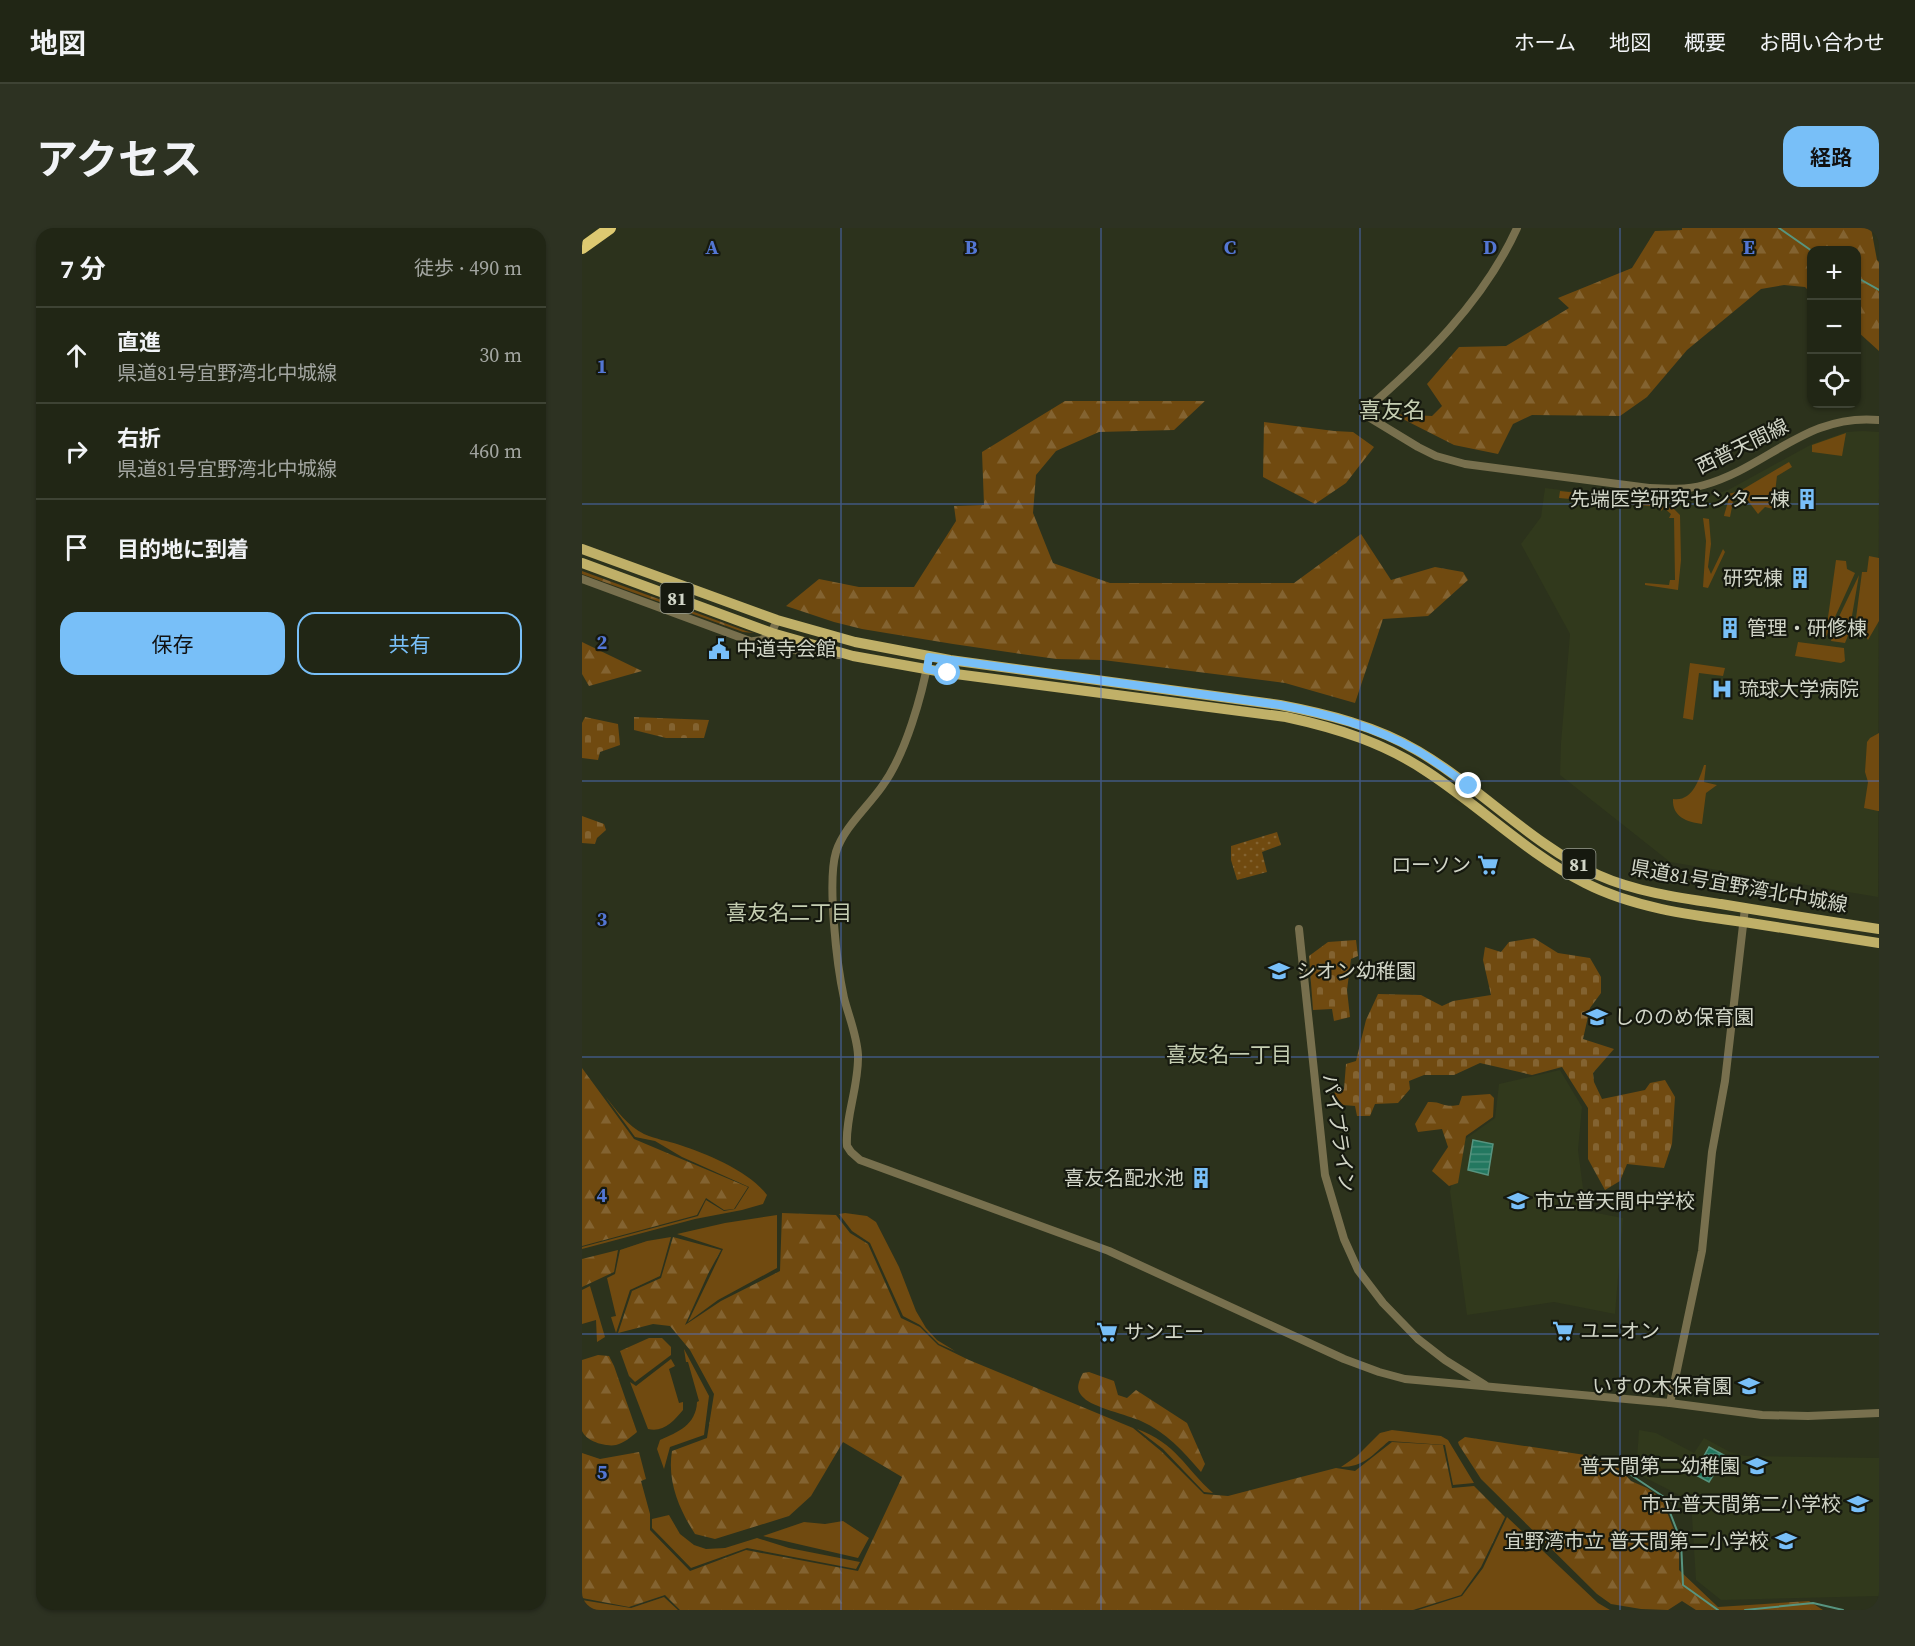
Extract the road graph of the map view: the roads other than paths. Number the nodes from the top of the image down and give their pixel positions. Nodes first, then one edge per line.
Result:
1 (610, 228) edge
2 (1516, 228) edge
3 (582, 248) edge
4 (1879, 420) edge
5 (582, 549) edge
6 (582, 563) edge
7 (582, 579) edge
8 (777, 620) junction
9 (772, 633) junction
10 (750, 641) junction
11 (852, 656) junction
12 (929, 657) junction
13 (927, 669) junction
14 (1745, 909) junction
15 (1743, 922) junction
16 (1299, 929) dead end
17 (1879, 929) edge
18 (1879, 943) edge
19 (1488, 1387) junction
20 (1670, 1403) junction
21 (1879, 1413) edge

1 - 3 highway
2 - 4 street, 西普天間線
5 - 8 main road, 県道81号宜野湾北中城線 / 81
6 - 9 main road, 県道81号宜野湾北中城線 / 81
7 - 10 street
8 - 9 street
8 - 12 main road, 県道81号宜野湾北中城線 / 81
9 - 10 street
9 - 11 main road, 県道81号宜野湾北中城線 / 81
10 - 11 street
11 - 13 main road, 県道81号宜野湾北中城線 / 81
12 - 13 street
12 - 14 main road, 県道81号宜野湾北中城線 / 81
13 - 15 main road, 県道81号宜野湾北中城線 / 81
13 - 19 street
14 - 15 street
14 - 17 main road, 県道81号宜野湾北中城線 / 81
15 - 18 main road, 県道81号宜野湾北中城線 / 81
15 - 20 street
16 - 19 street, パイプライン
19 - 20 street
20 - 21 street

